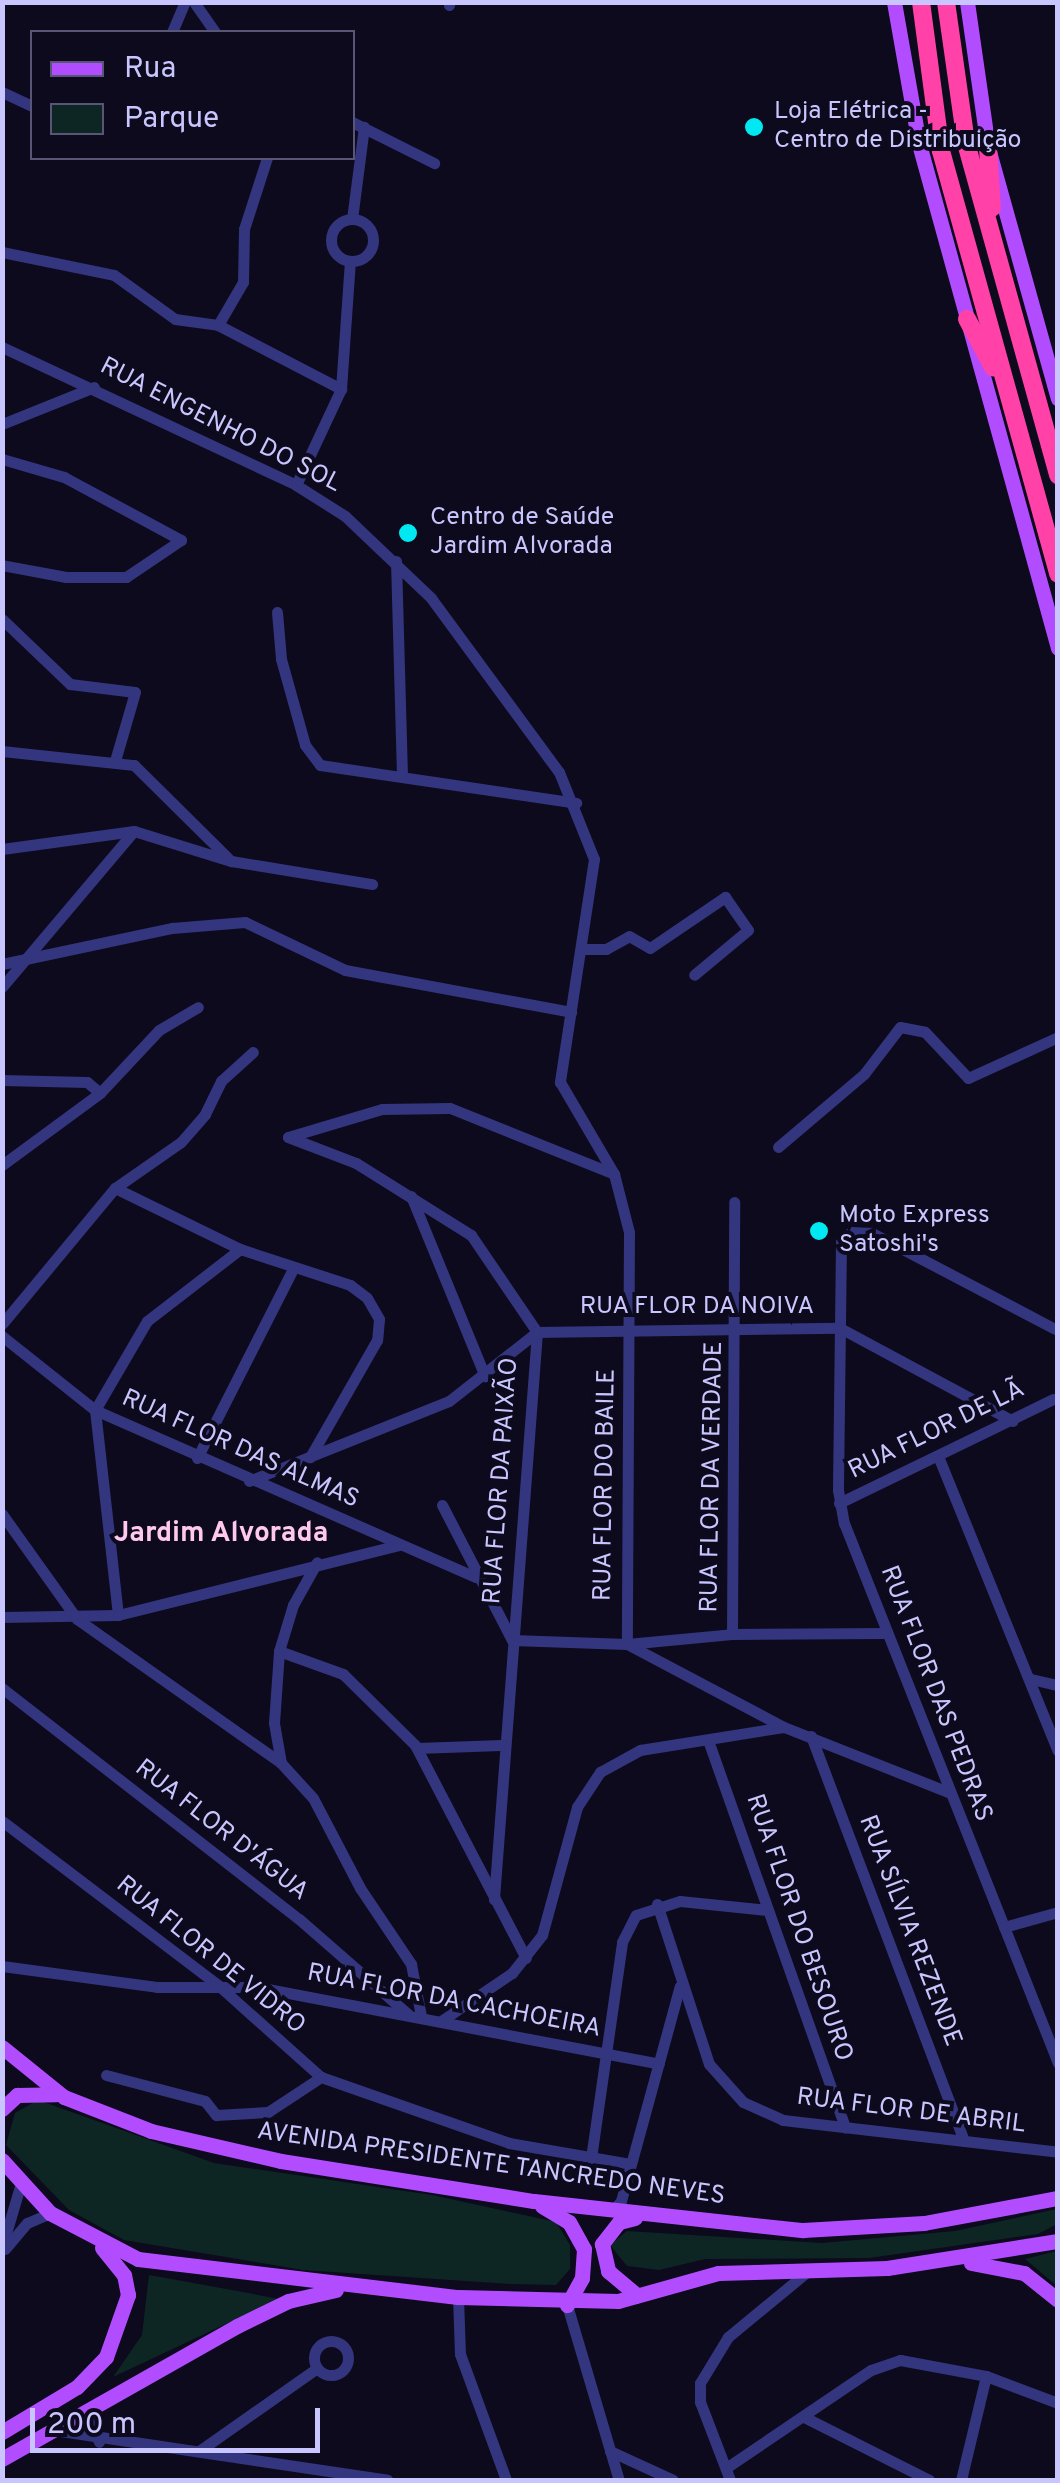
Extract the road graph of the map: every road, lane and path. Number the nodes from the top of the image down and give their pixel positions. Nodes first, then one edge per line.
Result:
1 (185, 2) edge
2 (194, 2) edge
3 (894, 2) edge
4 (920, 2) edge
5 (946, 2) edge
6 (968, 2) edge
7 (173, 30) edge
8 (214, 30) edge
9 (2, 92) edge
10 (30, 105) edge
11 (358, 124) edge
12 (988, 148) junction
13 (266, 160) edge
14 (434, 163) dead end
15 (352, 219) junction
16 (2, 252) edge
17 (998, 258) junction
18 (350, 261) junction
19 (966, 319) junction
20 (218, 325) junction
21 (2, 347) edge
22 (94, 387) junction
23 (341, 389) junction
24 (1009, 396) junction
25 (1058, 398) edge
26 (2, 424) edge
27 (2, 459) edge
28 (1058, 475) edge
29 (296, 485) junction
30 (396, 561) junction
31 (2, 565) edge
32 (1058, 574) edge
33 (278, 612) dead end
34 (2, 619) edge
35 (1058, 648) edge
36 (2, 751) edge
37 (115, 762) junction
38 (402, 773) junction
39 (576, 803) junction
40 (134, 831) junction
41 (2, 850) edge
42 (231, 861) junction
43 (372, 884) dead end
44 (584, 949) junction
45 (23, 960) junction
46 (2, 964) edge
47 (694, 975) dead end
48 (2, 986) edge
49 (198, 1007) dead end
50 (571, 1012) junction
51 (1058, 1036) edge
52 (254, 1052) dead end
53 (2, 1080) edge
54 (100, 1093) junction
55 (778, 1147) dead end
56 (2, 1165) edge
57 (614, 1174) junction
58 (115, 1188) junction
59 (411, 1195) junction
60 (734, 1202) dead end
61 (240, 1249) junction
62 (293, 1269) junction
63 (2, 1324) edge
64 (631, 1327) junction
65 (840, 1328) junction
66 (1055, 1329) dead end
67 (738, 1330) junction
68 (537, 1332) junction
69 (2, 1336) edge
70 (486, 1376) junction
71 (1053, 1399) dead end
72 (95, 1410) junction
73 (1013, 1421) junction
74 (310, 1456) junction
75 (938, 1456) junction
76 (197, 1458) junction
77 (249, 1481) junction
78 (839, 1503) junction
79 (442, 1506) dead end
80 (2, 1514) edge
81 (399, 1545) junction
82 (316, 1562) junction
83 (476, 1577) junction
84 (118, 1616) junction
85 (2, 1617) edge
86 (78, 1619) junction
87 (732, 1634) junction
88 (885, 1634) junction
89 (512, 1640) junction
90 (627, 1644) junction
91 (279, 1651) junction
92 (1031, 1679) junction
93 (1058, 1686) edge
94 (2, 1688) edge
95 (784, 1727) junction
96 (811, 1736) junction
97 (709, 1744) junction
98 (501, 1746) junction
99 (416, 1748) junction
100 (1058, 1751) edge
101 (281, 1764) junction
102 (948, 1792) junction
103 (2, 1821) edge
104 (494, 1899) junction
105 (657, 1904) junction
106 (767, 1910) junction
107 (1058, 1912) edge
108 (1004, 1928) junction
109 (526, 1958) junction
110 (2, 1966) edge
111 (218, 1985) junction
112 (680, 1986) junction
113 (415, 2015) junction
114 (441, 2021) junction
115 (2, 2047) edge
116 (609, 2055) junction
117 (659, 2064) junction
118 (1058, 2064) edge
119 (106, 2075) dead end
120 (320, 2077) junction
121 (64, 2097) junction
122 (2, 2108) edge
123 (845, 2128) junction
124 (964, 2141) junction
125 (1058, 2152) edge
126 (591, 2158) junction
127 (2, 2160) edge
128 (630, 2164) junction
129 (21, 2184) junction
130 (1058, 2198) edge
131 (534, 2202) junction
132 (626, 2211) junction
133 (50, 2213) junction
134 (96, 2242) junction
135 (1058, 2242) edge
136 (2, 2250) edge
137 (958, 2261) junction
138 (808, 2271) junction
139 (354, 2287) junction
140 (637, 2295) junction
141 (458, 2297) junction
142 (1058, 2300) edge
143 (566, 2305) junction
144 (317, 2368) dead end
145 (986, 2376) junction
146 (1058, 2403) edge
147 (85, 2413) junction
148 (804, 2417) junction
149 (9, 2428) edge
150 (54, 2430) junction
151 (99, 2442) junction
152 (20, 2449) junction
153 (610, 2451) junction
154 (198, 2452) junction
155 (2, 2459) edge
156 (348, 2472) junction
157 (728, 2474) edge
158 (336, 2480) edge
159 (387, 2480) edge
160 (506, 2480) edge
161 (619, 2480) edge
162 (673, 2480) edge
163 (929, 2480) edge
164 (961, 2480) edge

1 - 7 street
2 - 8 street
3 - 19 main road
4 - 24 highway
5 - 17 highway
6 - 12 main road
9 - 10 street
11 - 14 street
11 - 15 street
12 - 17 highway
12 - 25 main road
13 - 20 street
15 - 18 street
15 - 18 street
16 - 20 street
17 - 28 highway
18 - 23 street
19 - 24 highway
19 - 35 main road
20 - 23 street
21 - 22 street, RUA ENGENHO DO SOL
22 - 26 street
22 - 29 street, RUA ENGENHO DO SOL
23 - 29 street
24 - 32 highway
27 - 31 street
29 - 30 street, RUA ENGENHO DO SOL
30 - 38 street
30 - 39 street, RUA ENGENHO DO SOL
33 - 38 street
34 - 37 street
36 - 37 street
37 - 42 street
38 - 39 street
39 - 44 street, RUA ENGENHO DO SOL
40 - 41 street
40 - 42 street
40 - 45 street
42 - 43 street
44 - 47 street
44 - 50 street, RUA ENGENHO DO SOL
45 - 46 street
45 - 48 street
45 - 50 street
49 - 54 street
50 - 57 street, RUA ENGENHO DO SOL
51 - 55 street
52 - 58 street
53 - 54 street
54 - 56 street
57 - 59 street, RUA FLOR DA PAIXÃO
57 - 64 street, RUA ENGENHO DO SOL
58 - 61 street
58 - 63 street
59 - 68 street, RUA FLOR DA PAIXÃO
59 - 70 street
60 - 67 street, RUA FLOR DA VERDADE
61 - 62 street
61 - 72 street
62 - 74 street
62 - 76 street
64 - 67 street, RUA FLOR DA NOIVA
64 - 68 street, RUA FLOR DA NOIVA
64 - 90 street, RUA FLOR DO BAILE
65 - 66 street, RUA FLOR DAS PEDRAS
65 - 67 street, RUA FLOR DA NOIVA
65 - 73 street, RUA FLOR DA NOIVA
65 - 78 street, RUA FLOR DAS PEDRAS
67 - 87 street, RUA FLOR DA VERDADE
68 - 70 street
68 - 89 street, RUA FLOR DA PAIXÃO
69 - 72 street, RUA FLOR DAS ALMAS
70 - 74 street
71 - 73 street, RUA FLOR DE LÃ
72 - 76 street, RUA FLOR DAS ALMAS
72 - 84 street
73 - 75 street, RUA FLOR DE LÃ
74 - 77 street
75 - 78 street, RUA FLOR DE LÃ
75 - 92 street
76 - 77 street, RUA FLOR DAS ALMAS
77 - 81 street, RUA FLOR DAS ALMAS
78 - 88 street, RUA FLOR DAS PEDRAS
79 - 83 street
80 - 86 street
81 - 82 street
81 - 83 street, RUA FLOR DAS ALMAS
82 - 84 street
82 - 91 street
83 - 89 street
84 - 86 street
85 - 86 street
86 - 101 street
87 - 88 street
87 - 90 street
88 - 102 street, RUA FLOR DAS PEDRAS
89 - 90 street
89 - 98 street, RUA FLOR DA PAIXÃO
90 - 95 street
91 - 99 street
91 - 101 street
92 - 93 street
92 - 100 street
94 - 113 street, RUA FLOR D'ÁGUA
95 - 96 street
95 - 97 street
96 - 102 street
96 - 124 street, RUA SÍLVIA REZENDE
97 - 106 street, RUA FLOR DO BESOURO
97 - 109 street
98 - 99 street
98 - 104 street, RUA FLOR DA PAIXÃO
99 - 104 street
101 - 113 street
102 - 108 street, RUA FLOR DAS PEDRAS
103 - 111 street, RUA FLOR DE VIDRO
104 - 109 street
105 - 106 street
105 - 112 street, RUA FLOR DE ABRIL
105 - 116 street
106 - 123 street, RUA FLOR DO BESOURO
107 - 108 street
108 - 118 street, RUA FLOR DAS PEDRAS
109 - 114 street
110 - 111 street, RUA FLOR DA CACHOEIRA
111 - 113 street, RUA FLOR DA CACHOEIRA
111 - 120 street, RUA FLOR DE VIDRO
112 - 117 street
112 - 123 street, RUA FLOR DE ABRIL
113 - 114 street, RUA FLOR DA CACHOEIRA
114 - 116 street, RUA FLOR DA CACHOEIRA
115 - 121 main road, AVENIDA PRESIDENTE TANCREDO NEVES
116 - 117 street, RUA FLOR DA CACHOEIRA
116 - 126 street
117 - 128 street
119 - 120 street
120 - 126 street, RUA FLOR DE VIDRO
121 - 122 main road
121 - 131 main road, AVENIDA PRESIDENTE TANCREDO NEVES
123 - 124 street, RUA FLOR DE ABRIL
124 - 125 street, RUA FLOR DE ABRIL
126 - 128 street, RUA FLOR DE VIDRO
127 - 129 main road
128 - 132 street
129 - 133 main road
129 - 136 street
130 - 132 main road, AVENIDA PRESIDENTE TANCREDO NEVES
131 - 132 main road, AVENIDA PRESIDENTE TANCREDO NEVES
131 - 143 main road
132 - 140 main road
133 - 134 main road
133 - 136 street
134 - 139 main road
134 - 149 main road
135 - 137 main road
137 - 138 main road
137 - 142 main road
138 - 140 main road
138 - 157 street
139 - 141 main road
139 - 147 main road
140 - 143 main road
141 - 143 main road
141 - 160 street
143 - 153 street
144 - 154 street
145 - 146 street
145 - 148 street
145 - 164 street
147 - 150 main road
147 - 151 street
148 - 157 street
148 - 163 street
149 - 152 main road
150 - 151 street
150 - 152 main road
151 - 154 street
152 - 155 main road
153 - 161 street
153 - 162 street
154 - 156 street
156 - 158 street
156 - 159 street

